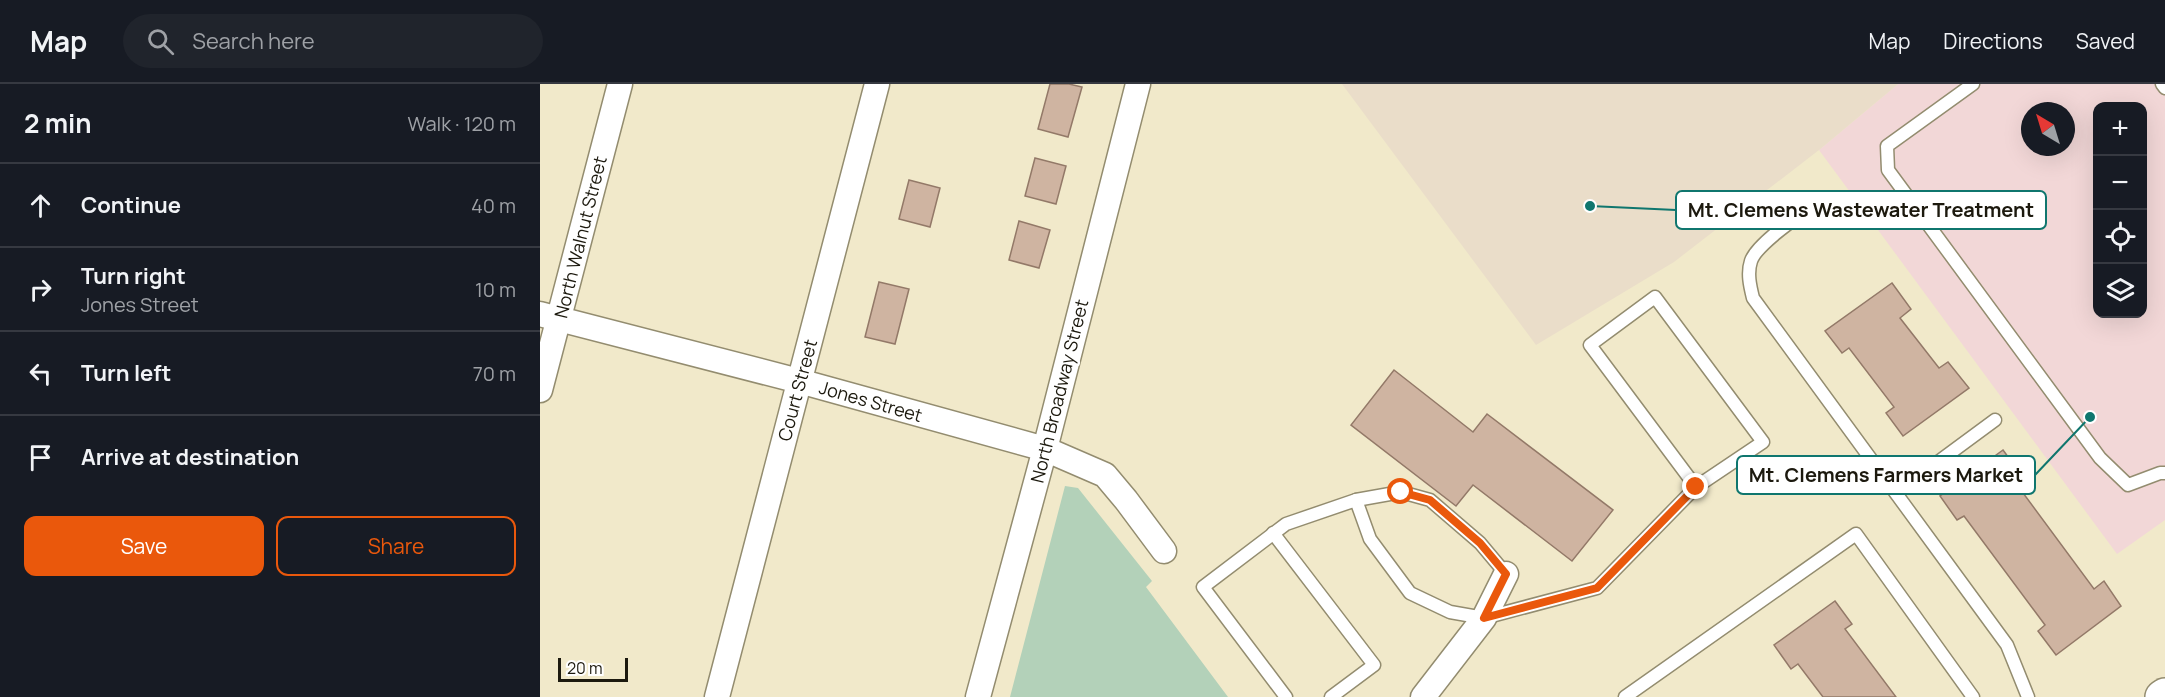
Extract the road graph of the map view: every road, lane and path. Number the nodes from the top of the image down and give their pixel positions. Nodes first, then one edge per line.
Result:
1 (620, 84) edge
2 (877, 84) edge
3 (1138, 84) edge
4 (1973, 84) edge
5 (2162, 84) edge
6 (2165, 88) edge
7 (1819, 201) dead end
8 (549, 317) edge
9 (799, 381) junction
10 (540, 390) edge
11 (1995, 420) dead end
12 (1045, 449) junction
13 (2165, 473) edge
14 (1696, 487) junction
15 (1896, 493) junction
16 (1356, 500) junction
17 (1273, 533) junction
18 (1164, 551) dead end
19 (1506, 574) joint
20 (1484, 618) junction
21 (717, 697) edge
22 (978, 697) edge
23 (1286, 697) edge
24 (1331, 697) edge
25 (1423, 697) edge
26 (1625, 697) edge
27 (1974, 697) edge
28 (2028, 697) edge

1 - 8 street, North Walnut Street
2 - 9 street, Court Street
3 - 12 street, North Broadway Street
4 - 13 lane
5 - 6 lane
7 - 15 lane
8 - 9 street, Jones Street
8 - 10 street, North Walnut Street
9 - 12 street, Jones Street
9 - 21 street, Court Street
11 - 15 lane
12 - 18 street, Jones Street
12 - 22 street, North Broadway Street
14 - 14 lane
14 - 20 lane
15 - 28 lane
16 - 17 lane
16 - 19 lane
16 - 20 lane
17 - 23 lane
17 - 24 lane
19 - 20 street
20 - 25 street
26 - 27 lane

